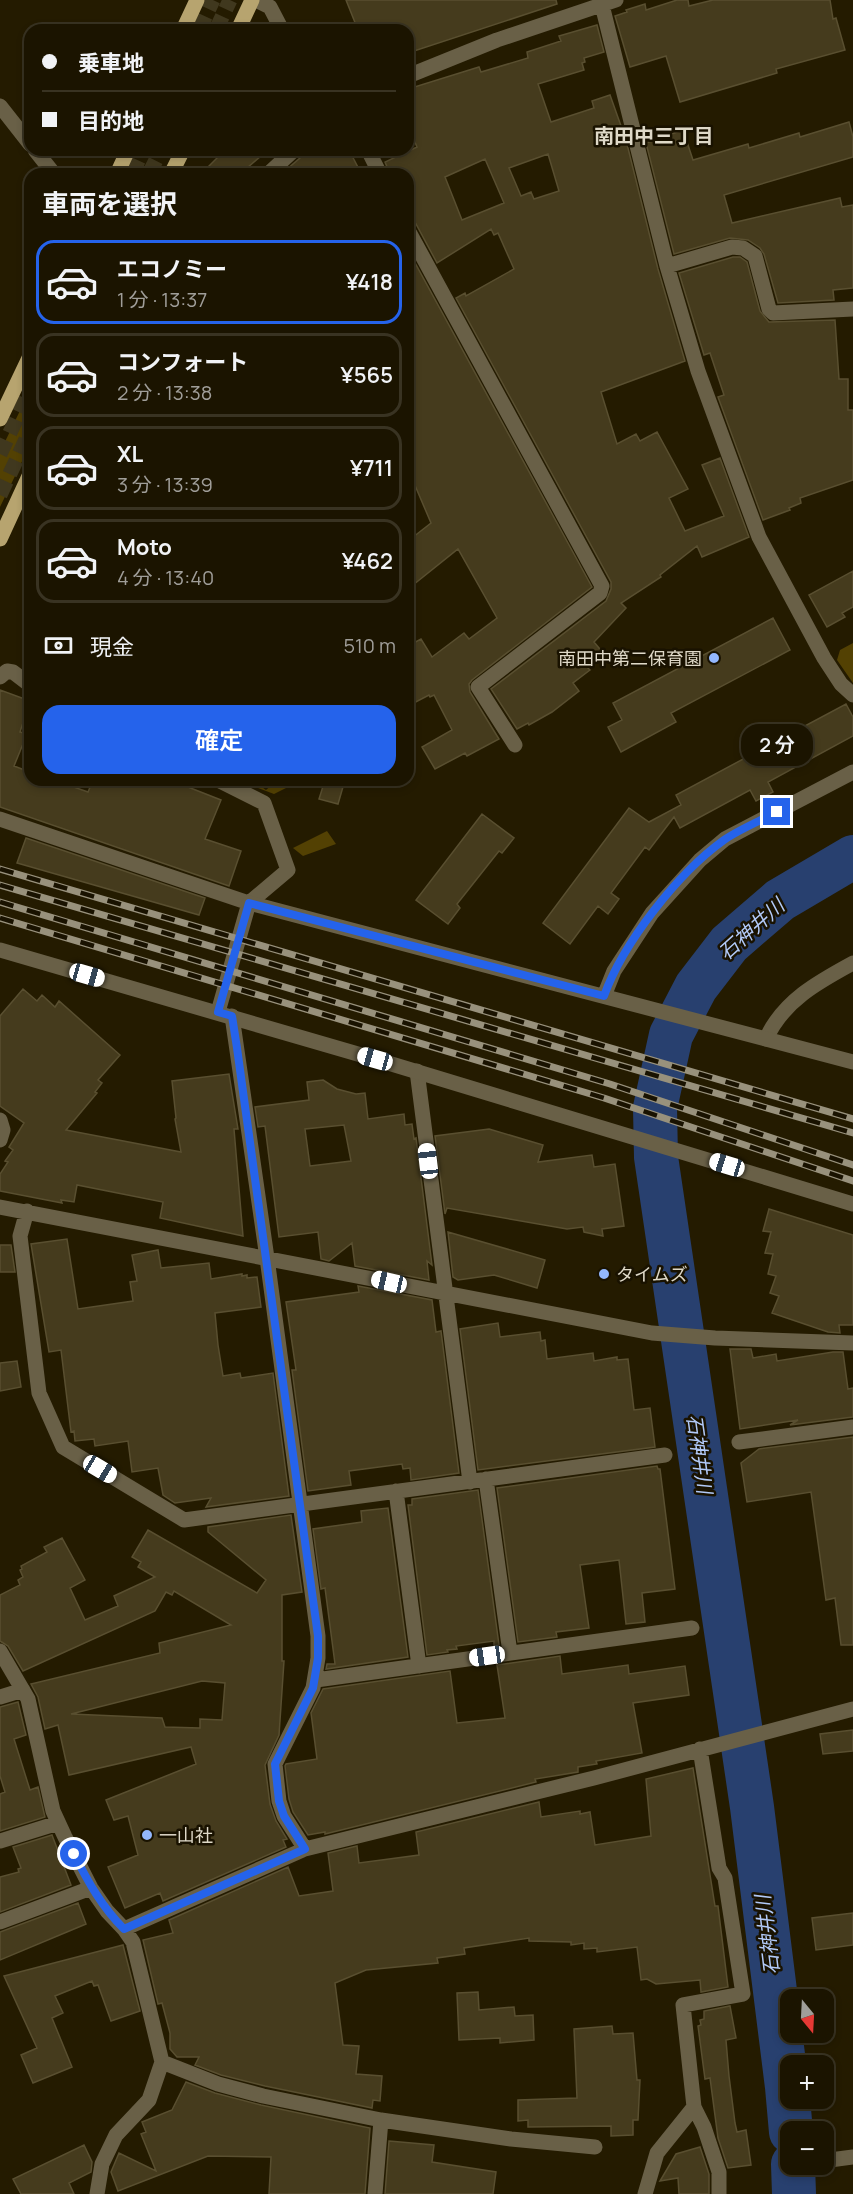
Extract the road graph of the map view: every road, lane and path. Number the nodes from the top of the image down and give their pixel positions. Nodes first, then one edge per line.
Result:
1 (197, 0) edge
2 (254, 0) edge
3 (609, 2) edge
4 (186, 24) edge
5 (241, 24) edge
6 (279, 24) edge
7 (414, 74) edge
8 (0, 106) edge
9 (24, 136) edge
10 (40, 156) edge
11 (288, 156) edge
12 (49, 168) edge
13 (274, 168) edge
14 (414, 241) edge
15 (667, 266) junction
16 (853, 309) edge
17 (24, 369) edge
18 (0, 419) edge
19 (24, 487) edge
20 (0, 538) edge
21 (0, 677) edge
22 (24, 680) edge
23 (853, 695) edge
24 (515, 745) dead end
25 (853, 772) edge
26 (230, 786) edge
27 (0, 819) edge
28 (249, 903) junction
29 (0, 950) edge
30 (853, 963) edge
31 (604, 996) junction
32 (225, 1014) junction
33 (766, 1039) junction
34 (853, 1062) edge
35 (417, 1071) junction
36 (0, 1120) edge
37 (0, 1140) edge
38 (853, 1204) edge
39 (0, 1207) edge
40 (27, 1211) junction
41 (267, 1258) junction
42 (445, 1295) junction
43 (853, 1343) edge
44 (853, 1427) edge
45 (739, 1442) dead end
46 (665, 1455) dead end
47 (486, 1479) junction
48 (470, 1482) junction
49 (396, 1491) junction
50 (300, 1504) junction
51 (692, 1628) dead end
52 (0, 1651) edge
53 (510, 1653) junction
54 (419, 1666) junction
55 (315, 1680) junction
56 (23, 1690) junction
57 (0, 1697) edge
58 (853, 1709) edge
59 (703, 1748) junction
60 (58, 1823) junction
61 (0, 1842) edge
62 (305, 1849) junction
63 (91, 1888) junction
64 (0, 1923) edge
65 (124, 1929) junction
66 (162, 2062) junction
67 (694, 2107) junction
68 (381, 2121) junction
69 (596, 2147) dead end
70 (853, 2157) edge
71 (834, 2159) edge
72 (98, 2194) edge
73 (375, 2194) edge
74 (645, 2194) edge
75 (719, 2194) edge

1 - 4 main road
2 - 5 main road
2 - 6 street
3 - 7 street
3 - 15 street
8 - 9 street
10 - 12 street
11 - 13 street
14 - 24 street
15 - 16 street
15 - 23 street
17 - 18 main road
19 - 20 main road
21 - 22 street
25 - 31 street
26 - 28 street
27 - 28 street
28 - 31 street
28 - 32 street
29 - 32 street
30 - 33 street
31 - 33 street
32 - 35 street
32 - 41 street
33 - 34 street
35 - 38 street
35 - 42 street
36 - 37 street
39 - 40 street
40 - 41 street
40 - 50 street
41 - 42 street
41 - 50 street
42 - 43 street
42 - 48 street
44 - 45 street
46 - 47 street
47 - 48 street
47 - 53 street
48 - 49 street
49 - 50 street
49 - 54 street
50 - 55 street
51 - 53 street
52 - 56 street
53 - 54 street
54 - 55 street
55 - 62 street
56 - 57 street
56 - 60 street
58 - 59 street
59 - 62 street
59 - 67 street
60 - 61 street
60 - 63 street
62 - 65 street
63 - 64 street
63 - 65 street
65 - 66 street
66 - 68 street
66 - 72 street
67 - 74 street
67 - 75 street
68 - 69 street
68 - 73 street
70 - 71 street

